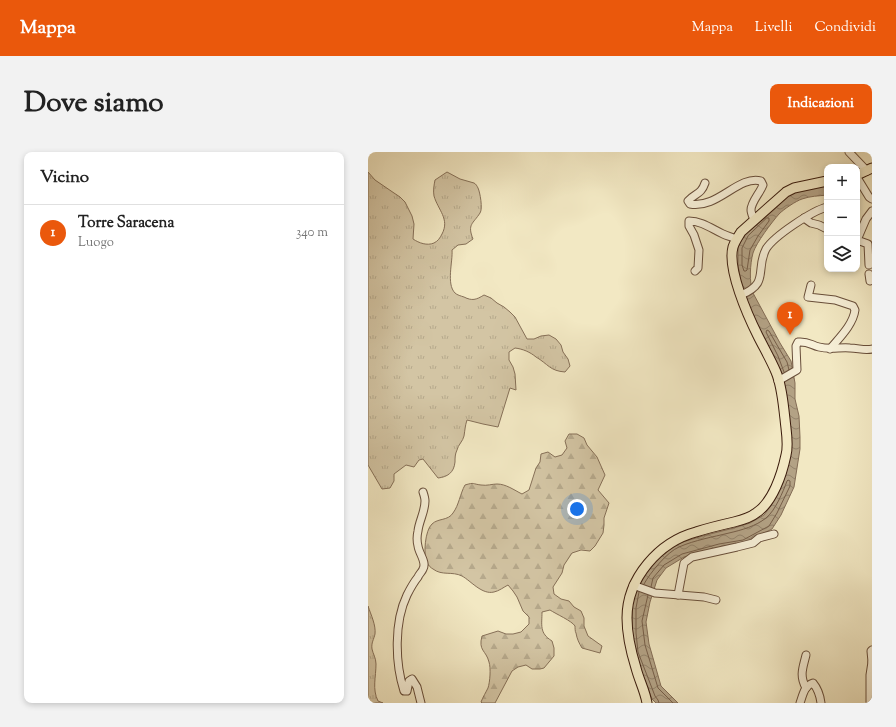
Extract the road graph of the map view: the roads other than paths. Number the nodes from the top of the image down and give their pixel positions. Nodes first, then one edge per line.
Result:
1 (849, 152) edge
2 (869, 170) edge
3 (860, 174) edge
4 (860, 181) edge
5 (824, 182) edge
6 (705, 183) dead end
7 (870, 198) edge
8 (824, 208) edge
9 (872, 212) edge
10 (804, 218) junction
11 (754, 220) junction
12 (824, 228) edge
13 (859, 236) edge
14 (736, 239) junction
15 (860, 241) edge
16 (870, 248) edge
17 (869, 265) dead end
18 (695, 272) dead end
19 (811, 285) dead end
20 (742, 295) junction
21 (830, 349) junction
22 (872, 349) edge
23 (780, 380) junction
24 (424, 492) dead end
25 (774, 534) dead end
26 (635, 586) junction
27 (678, 595) junction
28 (716, 600) dead end
29 (872, 650) edge
30 (806, 655) dead end
31 (872, 662) edge
32 (806, 688) junction
33 (421, 703) edge
34 (647, 703) edge
35 (800, 703) edge
36 (821, 703) edge
37 (870, 703) edge

1 - 2 street
2 - 3 main road
4 - 7 street
5 - 11 main road
6 - 11 street
8 - 10 street
9 - 13 street
10 - 12 street
10 - 20 street
11 - 14 main road
14 - 18 street
14 - 20 main road
15 - 16 street
16 - 17 street
19 - 21 street
20 - 23 main road
21 - 22 street
21 - 23 street
23 - 26 main road
24 - 33 street
25 - 27 street
26 - 27 street
26 - 34 main road
27 - 28 street
29 - 31 street
30 - 32 street
31 - 37 street
32 - 35 street
32 - 36 street

